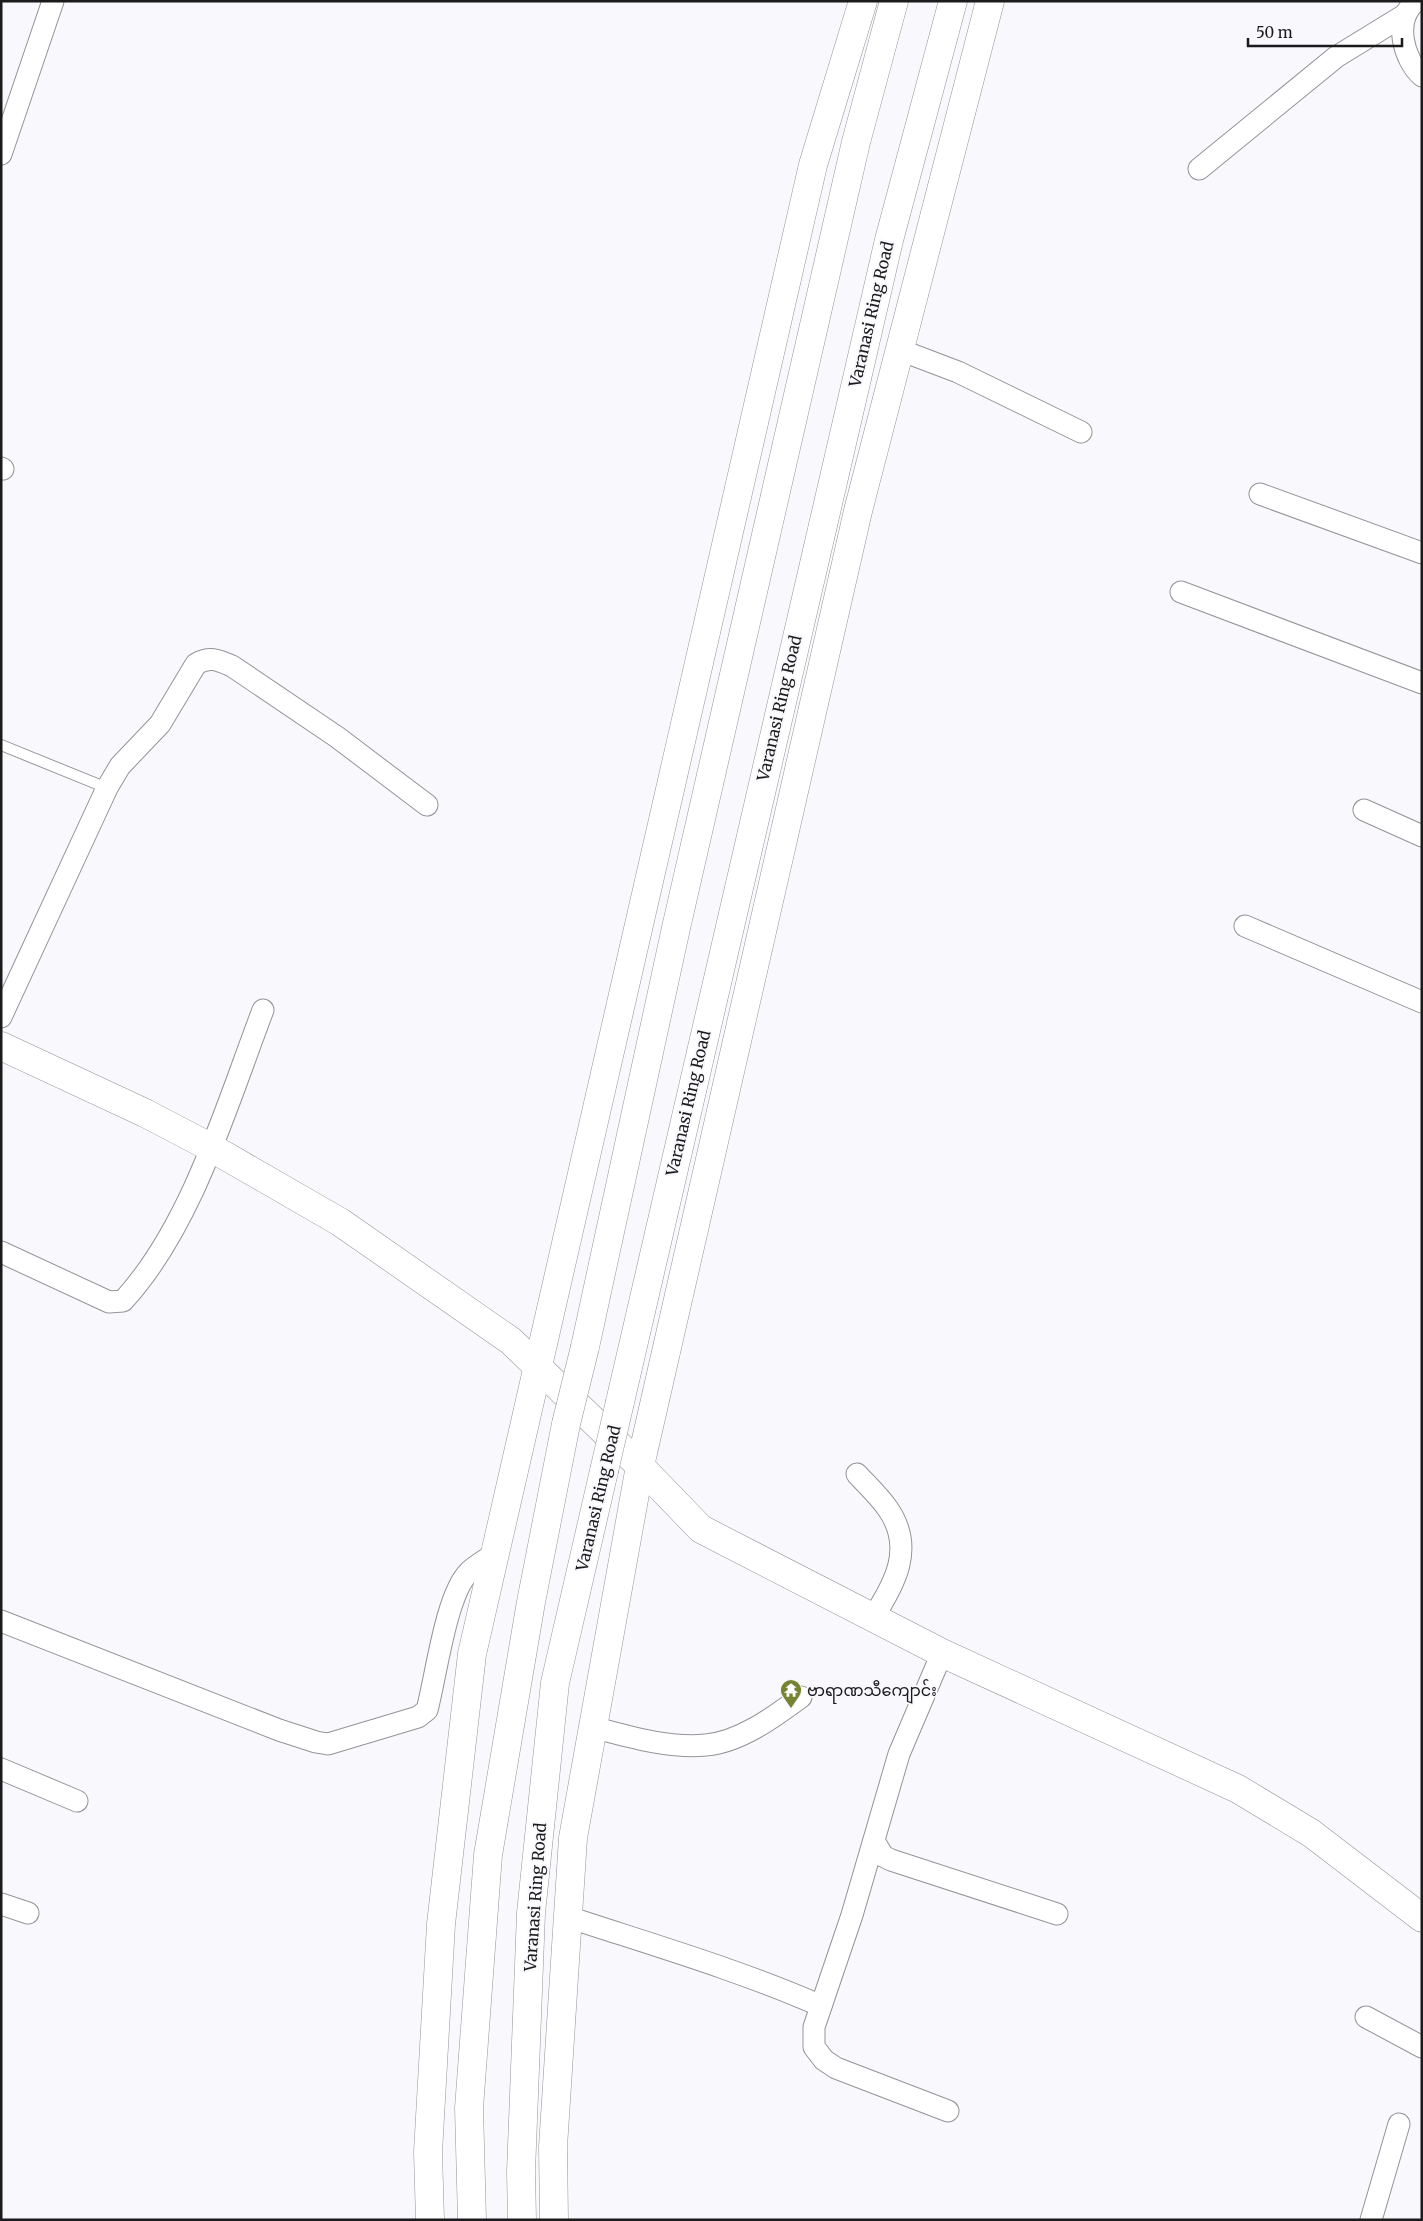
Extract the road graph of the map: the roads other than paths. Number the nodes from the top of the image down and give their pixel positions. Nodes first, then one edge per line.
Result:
1 (53, 1) edge
2 (863, 1) edge
3 (894, 1) edge
4 (953, 1) edge
5 (990, 1) edge
6 (1411, 8) edge
7 (1422, 76) edge
8 (1, 154) edge
9 (1199, 169) dead end
10 (900, 350) junction
11 (1081, 432) dead end
12 (1260, 494) dead end
13 (1422, 553) edge
14 (1181, 592) dead end
15 (1422, 683) edge
16 (1, 745) edge
17 (107, 788) junction
18 (427, 805) dead end
19 (1364, 810) dead end
20 (1422, 836) edge
21 (1245, 926) dead end
22 (1422, 1002) edge
23 (263, 1010) dead end
24 (1, 1017) edge
25 (1, 1046) edge
26 (210, 1147) junction
27 (1, 1252) edge
28 (537, 1366) junction
29 (640, 1466) junction
30 (857, 1474) dead end
31 (494, 1554) junction
32 (872, 1618) junction
33 (1, 1621) edge
34 (942, 1653) junction
35 (801, 1697) dead end
36 (592, 1727) junction
37 (1, 1769) edge
38 (77, 1801) dead end
39 (874, 1841) junction
40 (1, 1904) edge
41 (28, 1914) dead end
42 (1058, 1914) dead end
43 (568, 1917) junction
44 (1422, 1918) edge
45 (821, 2006) junction
46 (1366, 2017) dead end
47 (1422, 2047) edge
48 (948, 2111) dead end
49 (1399, 2124) dead end
50 (430, 2220) edge
51 (472, 2220) edge
52 (522, 2220) edge
53 (554, 2220) edge
54 (1371, 2220) edge

1 - 8 street
2 - 28 main road
3 - 51 main road, bridge
4 - 52 main road, Varanasi Ring Road, bridge
5 - 10 main road
6 - 7 street
6 - 9 street
10 - 11 street
10 - 29 main road
12 - 13 street
14 - 15 street
16 - 17 lane
17 - 18 street
17 - 24 street
19 - 20 street
21 - 22 street
23 - 26 street
25 - 26 main road
26 - 27 street
26 - 28 main road
28 - 29 main road
28 - 31 main road
29 - 32 main road
29 - 36 main road
30 - 32 street
31 - 33 street
31 - 50 main road
32 - 34 main road
34 - 39 street
34 - 44 main road
35 - 36 street
36 - 43 main road
37 - 38 street
39 - 42 street
39 - 45 street
40 - 41 street
43 - 45 street
43 - 53 main road
45 - 48 street
46 - 47 street
49 - 54 street

